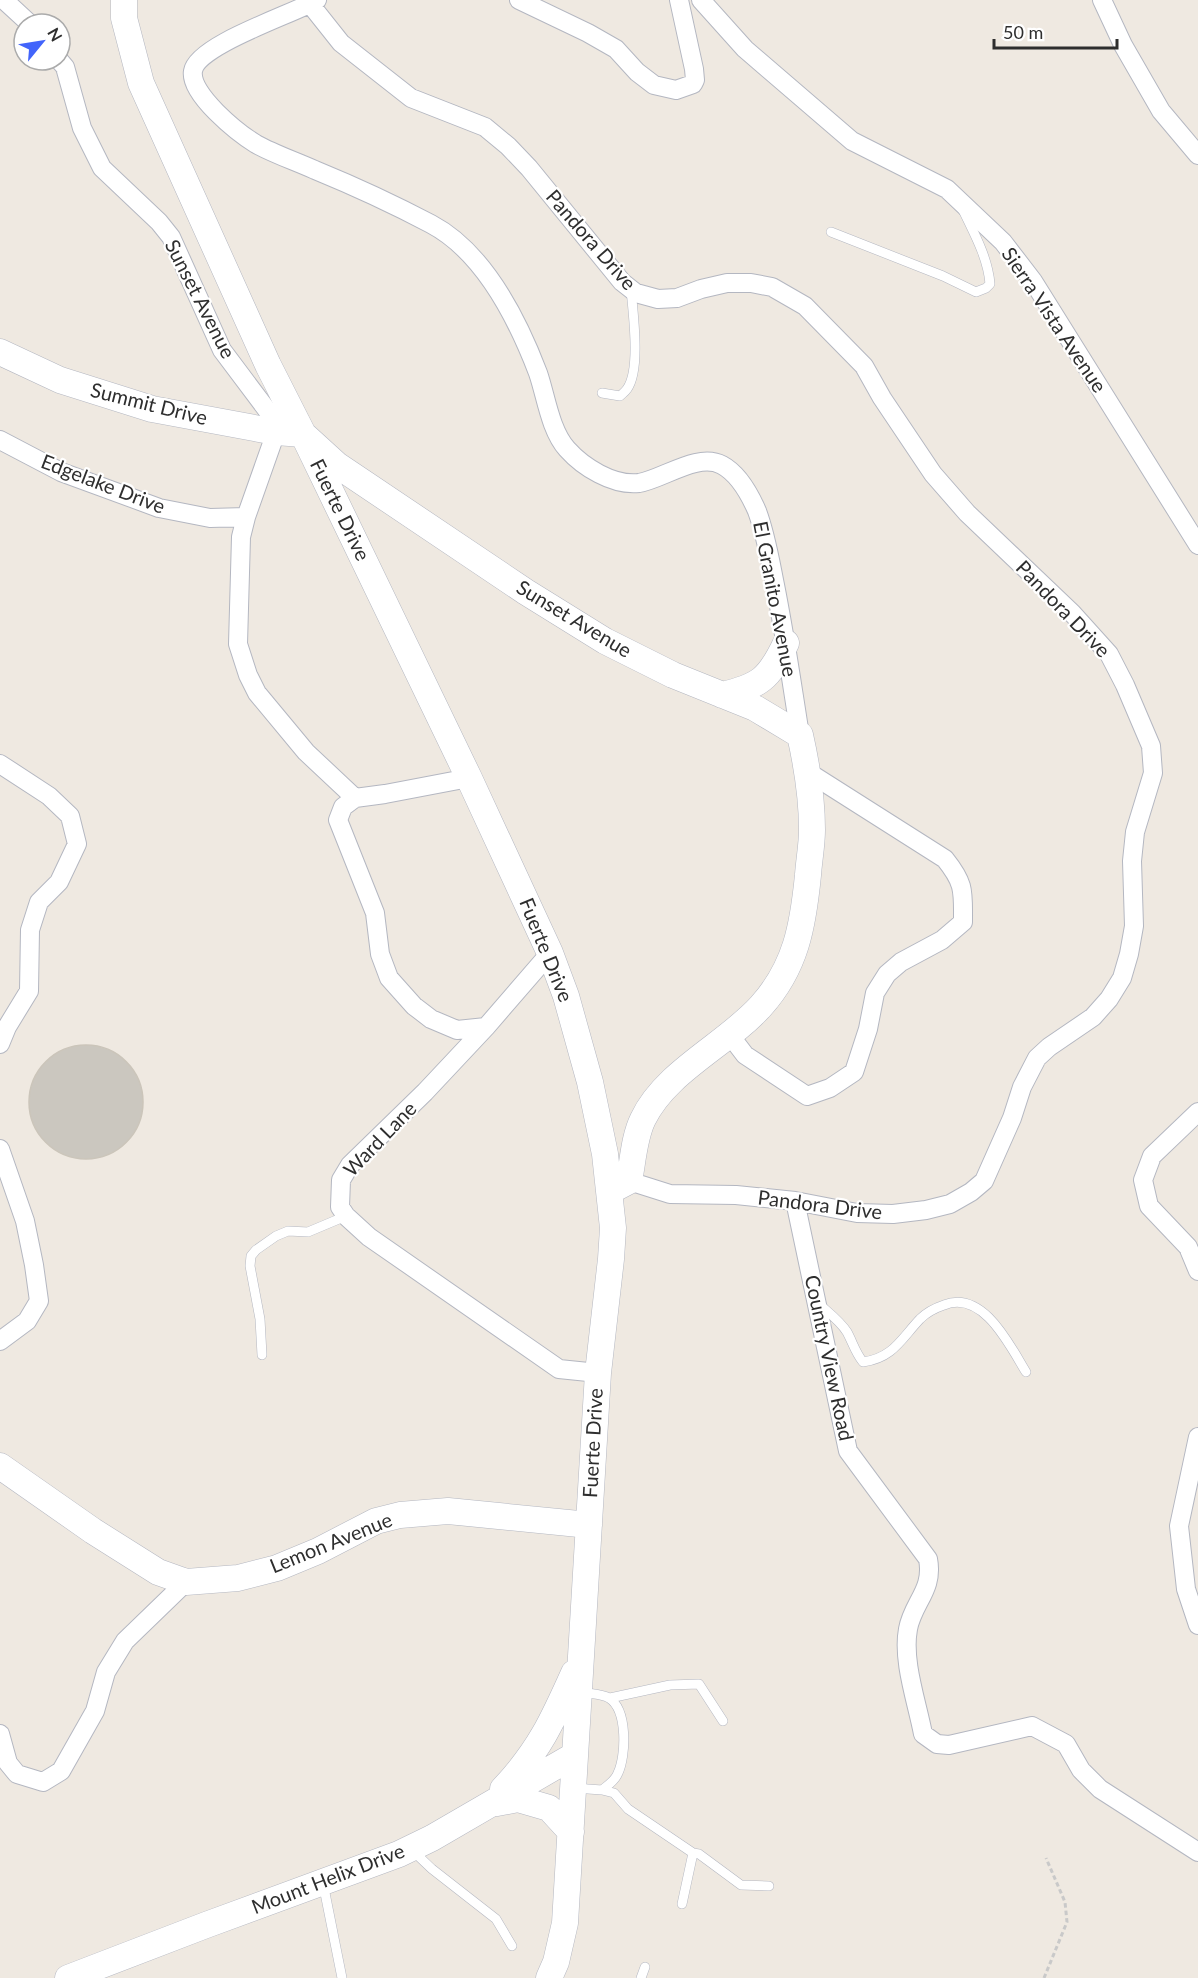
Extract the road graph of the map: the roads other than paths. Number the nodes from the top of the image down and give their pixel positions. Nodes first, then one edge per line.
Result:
1 (4, 0) edge
2 (124, 0) edge
3 (519, 0) edge
4 (680, 0) edge
5 (701, 0) edge
6 (1102, 0) edge
7 (314, 2) edge
8 (17, 12) edge
9 (66, 72) edge
10 (1198, 155) edge
11 (958, 200) junction
12 (831, 232) dead end
13 (631, 289) junction
14 (0, 352) edge
15 (602, 393) dead end
16 (276, 432) junction
17 (303, 434) junction
18 (0, 440) edge
19 (246, 517) junction
20 (1198, 544) edge
21 (786, 643) junction
22 (722, 694) junction
23 (800, 735) junction
24 (0, 766) edge
25 (808, 772) junction
26 (469, 778) junction
27 (355, 798) junction
28 (550, 953) junction
29 (486, 1027) junction
30 (729, 1034) junction
31 (0, 1044) edge
32 (1198, 1112) edge
33 (0, 1149) edge
34 (619, 1186) junction
35 (795, 1201) junction
36 (346, 1216) junction
37 (1198, 1271) edge
38 (818, 1302) junction
39 (0, 1341) edge
40 (262, 1355) dead end
41 (1026, 1372) dead end
42 (598, 1373) junction
43 (1198, 1437) edge
44 (0, 1466) edge
45 (589, 1525) junction
46 (186, 1582) junction
47 (1198, 1624) edge
48 (581, 1655) junction
49 (579, 1692) junction
50 (610, 1698) junction
51 (723, 1721) dead end
52 (0, 1734) edge
53 (575, 1755) junction
54 (573, 1788) junction
55 (602, 1790) junction
56 (488, 1805) junction
57 (571, 1833) junction
58 (410, 1849) junction
59 (1198, 1852) edge
60 (693, 1853) junction
61 (327, 1881) junction
62 (769, 1886) dead end
63 (682, 1904) dead end
64 (512, 1946) dead end
65 (645, 1967) dead end
66 (68, 1978) edge
67 (342, 1978) edge
68 (549, 1978) edge
69 (641, 1978) edge

1 - 8 street
2 - 17 main road, Fuerte Drive
3 - 4 street
5 - 11 street, Sierra Vista Avenue
6 - 10 street
7 - 13 street, Pandora Drive
7 - 21 street, El Granito Avenue
9 - 17 street, Sunset Avenue
11 - 12 lane
11 - 20 street, Sierra Vista Avenue
13 - 15 lane
13 - 35 street, Pandora Drive
14 - 16 main road, Summit Drive
16 - 17 main road, Summit Drive
16 - 19 street
17 - 22 main road, Sunset Avenue
17 - 26 main road, Fuerte Drive
18 - 19 street, Edgelake Drive
19 - 27 street
21 - 22 main road
21 - 23 street, El Granito Avenue
22 - 23 main road, Sunset Avenue
23 - 25 main road
24 - 31 street
25 - 30 main road
25 - 30 street
26 - 27 street
26 - 28 main road, Fuerte Drive
27 - 29 street
28 - 29 street, Ward Lane
28 - 34 main road, Fuerte Drive
29 - 36 street, Ward Lane
30 - 34 main road
32 - 37 street
33 - 39 street
34 - 35 street, Pandora Drive
34 - 42 main road, Fuerte Drive
35 - 38 street, Country View Road
36 - 40 lane
36 - 42 street
38 - 41 lane
38 - 59 street, Country View Road
42 - 45 main road, Fuerte Drive
43 - 47 street
44 - 46 main road, Lemon Avenue
45 - 46 main road, Lemon Avenue
45 - 48 main road, Fuerte Drive
46 - 52 street
48 - 49 main road, Fuerte Drive
48 - 56 main road
49 - 50 lane
49 - 53 main road, Fuerte Drive
50 - 51 lane
50 - 55 lane
53 - 54 main road, Fuerte Drive
53 - 56 main road, Mount Helix Drive
54 - 55 lane
54 - 57 main road, Fuerte Drive
55 - 60 lane
56 - 57 main road
56 - 58 main road, Mount Helix Drive
57 - 68 main road, Fuerte Drive
58 - 61 main road, Mount Helix Drive
58 - 64 lane
60 - 62 lane
60 - 63 lane
61 - 66 main road, Mount Helix Drive
61 - 67 lane
65 - 69 lane

